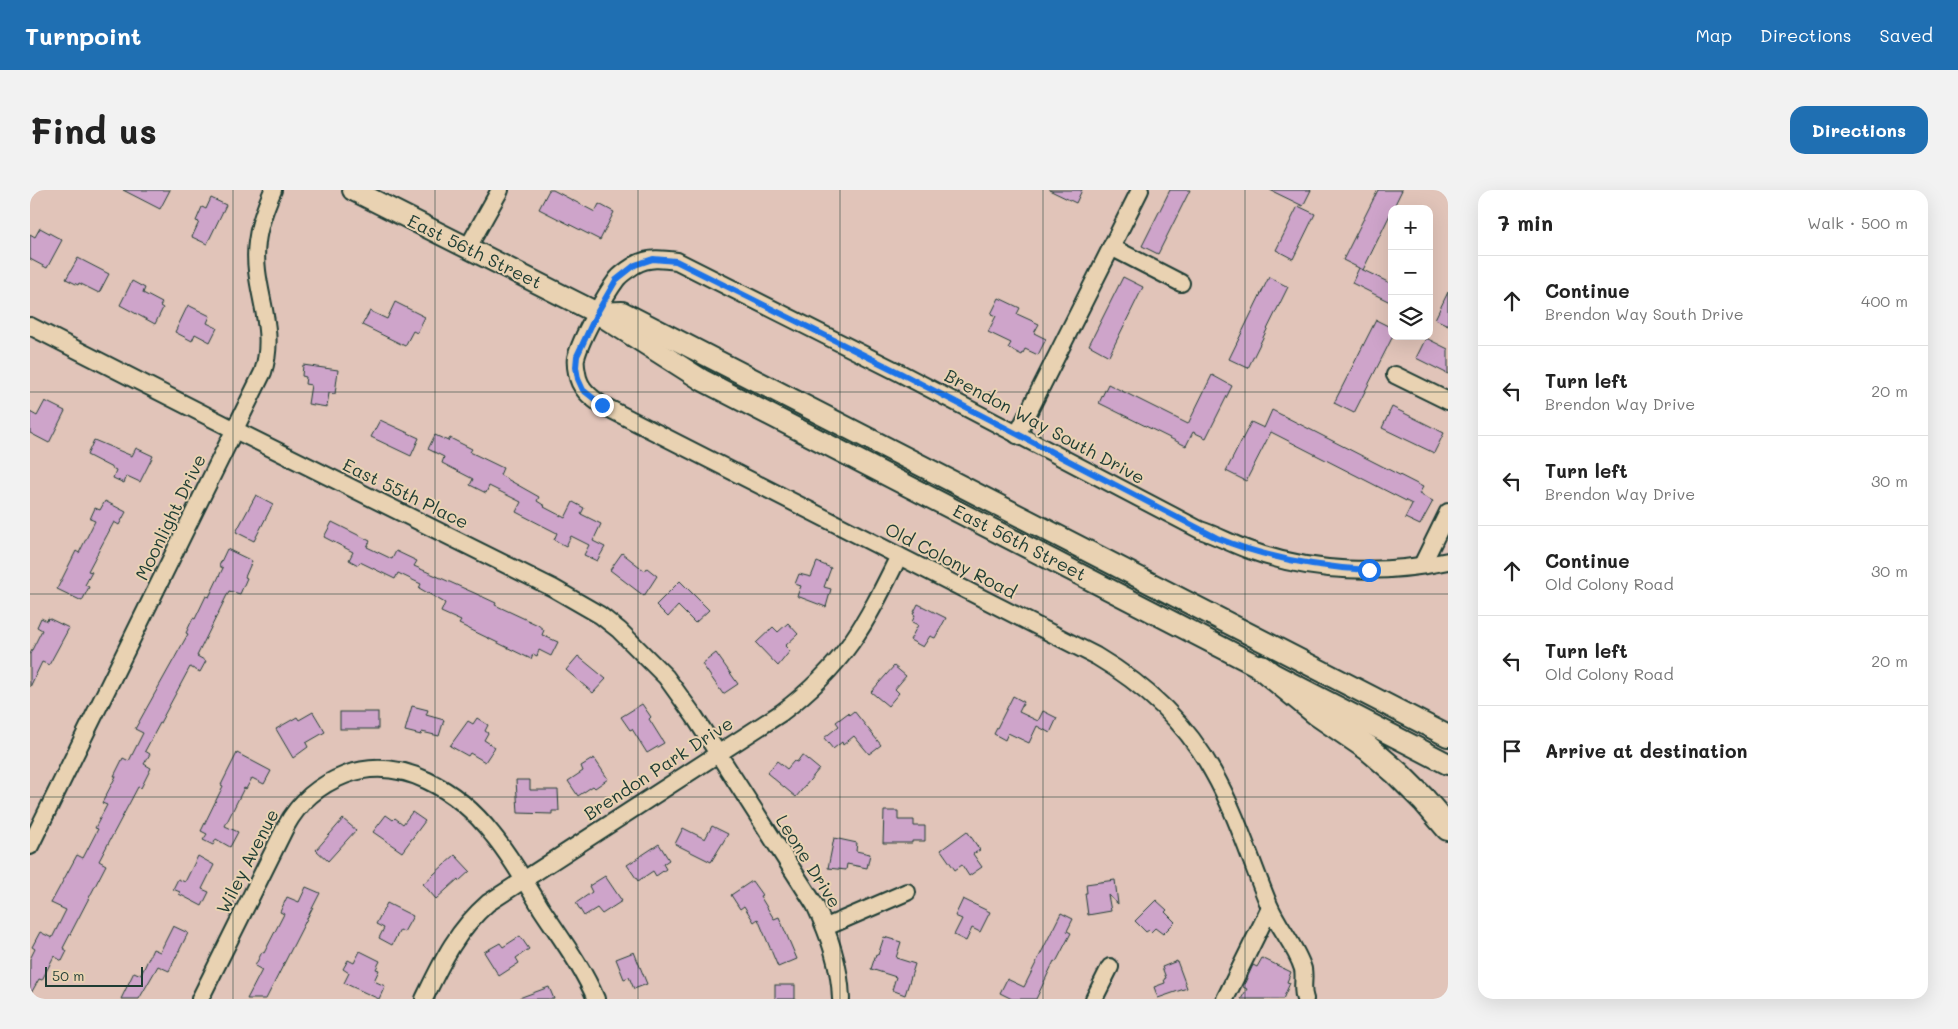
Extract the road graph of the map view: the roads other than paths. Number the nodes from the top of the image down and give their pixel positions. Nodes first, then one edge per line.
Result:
1 (273, 190) edge
2 (353, 190) edge
3 (500, 190) edge
4 (1140, 190) edge
5 (1111, 247) junction
6 (467, 248) junction
7 (666, 259) joint
8 (1182, 283) dead end
9 (597, 313) junction
10 (30, 326) edge
11 (1395, 376) dead end
12 (1448, 401) edge
13 (235, 430) junction
14 (1017, 435) junction
15 (1448, 512) edge
16 (898, 556) junction
17 (1448, 561) edge
18 (1422, 566) junction
19 (1261, 667) junction
20 (1448, 736) edge
21 (718, 754) junction
22 (1448, 764) edge
23 (1448, 828) edge
24 (30, 846) edge
25 (523, 880) junction
26 (907, 892) dead end
27 (1270, 908) junction
28 (826, 927) junction
29 (1110, 966) dead end
30 (200, 999) edge
31 (424, 999) edge
32 (596, 999) edge
33 (841, 999) edge
34 (1094, 999) edge
35 (1225, 999) edge
36 (1305, 999) edge

1 - 13 street, Moonlight Drive
2 - 6 main road, East 56th Street
3 - 6 street
4 - 5 street
5 - 8 street
5 - 14 street
6 - 9 main road, East 56th Street
7 - 9 street, Old Colony Road
7 - 14 street, Brendon Way South Drive
9 - 16 street, Old Colony Road
9 - 19 main road, East 56th Street
9 - 20 main road, East 56th Street
10 - 13 street, East 55th Place
11 - 12 street
13 - 21 street, East 55th Place
13 - 24 street, Moonlight Drive
14 - 18 street, Brendon Way South Drive
15 - 18 street
16 - 21 street, Brendon Park Drive
16 - 27 street, Old Colony Road
17 - 18 street, Brendon Way South Drive
19 - 22 main road, East 56th Street
19 - 23 highway
21 - 25 street, Brendon Park Drive
21 - 28 street, Leone Drive
25 - 30 street, Wiley Avenue
25 - 31 street, Brendon Park Drive
25 - 32 street, Wiley Avenue
26 - 28 street
27 - 35 street
27 - 36 street, Old Colony Road
28 - 33 street, Leone Drive
29 - 34 street

